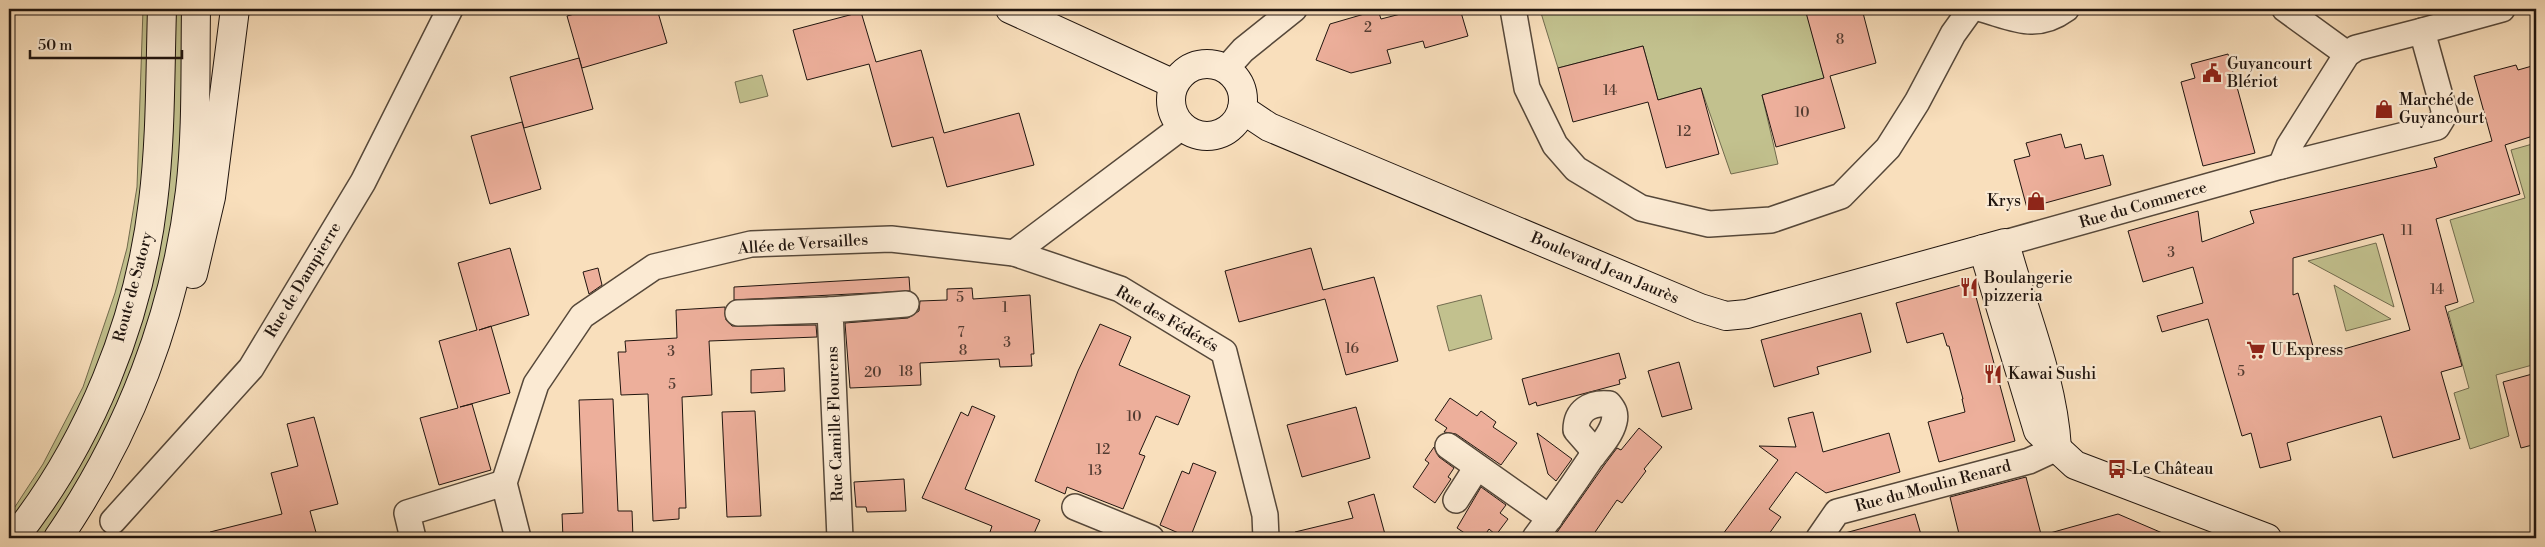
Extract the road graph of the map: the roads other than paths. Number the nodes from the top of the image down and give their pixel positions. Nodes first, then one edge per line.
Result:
1 (162, 9) edge
2 (196, 9) edge
3 (235, 9) edge
4 (450, 9) edge
5 (1010, 9) edge
6 (1294, 9) edge
7 (1513, 9) edge
8 (1971, 9) edge
9 (1982, 9) edge
10 (2066, 9) edge
11 (2502, 9) edge
12 (2295, 16) edge
13 (2422, 31) junction
14 (2347, 54) junction
15 (1226, 70) junction
16 (1174, 84) junction
17 (1242, 109) junction
18 (1183, 126) junction
19 (2281, 166) junction
20 (1994, 246) junction
21 (1014, 253) junction
22 (906, 304) dead end
23 (830, 310) junction
24 (738, 313) dead end
25 (142, 383) junction
26 (1448, 446) dead end
27 (2058, 448) junction
28 (1593, 456) dead end
29 (1477, 467) junction
30 (504, 483) junction
31 (1456, 500) dead end
32 (1075, 507) dead end
33 (1550, 518) junction
34 (113, 521) dead end
35 (14, 538) edge
36 (58, 538) edge
37 (413, 538) edge
38 (518, 538) edge
39 (840, 538) edge
40 (1151, 538) edge
41 (1266, 538) edge
42 (1535, 538) edge
43 (1819, 538) edge
44 (2267, 538) edge

1 - 35 street, Route de Satory
2 - 25 street
3 - 25 street
4 - 34 street, Rue de Dampierre
5 - 16 street
6 - 15 street
7 - 8 street
9 - 10 street
11 - 13 street
12 - 14 street
13 - 14 street
13 - 19 street, Rue du Commerce
14 - 19 street
15 - 16 street
15 - 17 street
16 - 18 street
17 - 18 street
17 - 20 street, Boulevard Jean Jaurès
18 - 21 street
19 - 20 street, Rue du Commerce
20 - 27 street
21 - 30 street, Allée de Versailles
21 - 41 street, Rue des Fédérés
22 - 23 street
23 - 24 street
23 - 39 street, Rue Camille Flourens
25 - 36 street
26 - 29 street
27 - 43 street, Rue du Moulin Renard
27 - 44 street
28 - 33 street
29 - 31 street
29 - 33 street
30 - 37 street
30 - 38 street
32 - 40 street
33 - 42 street

